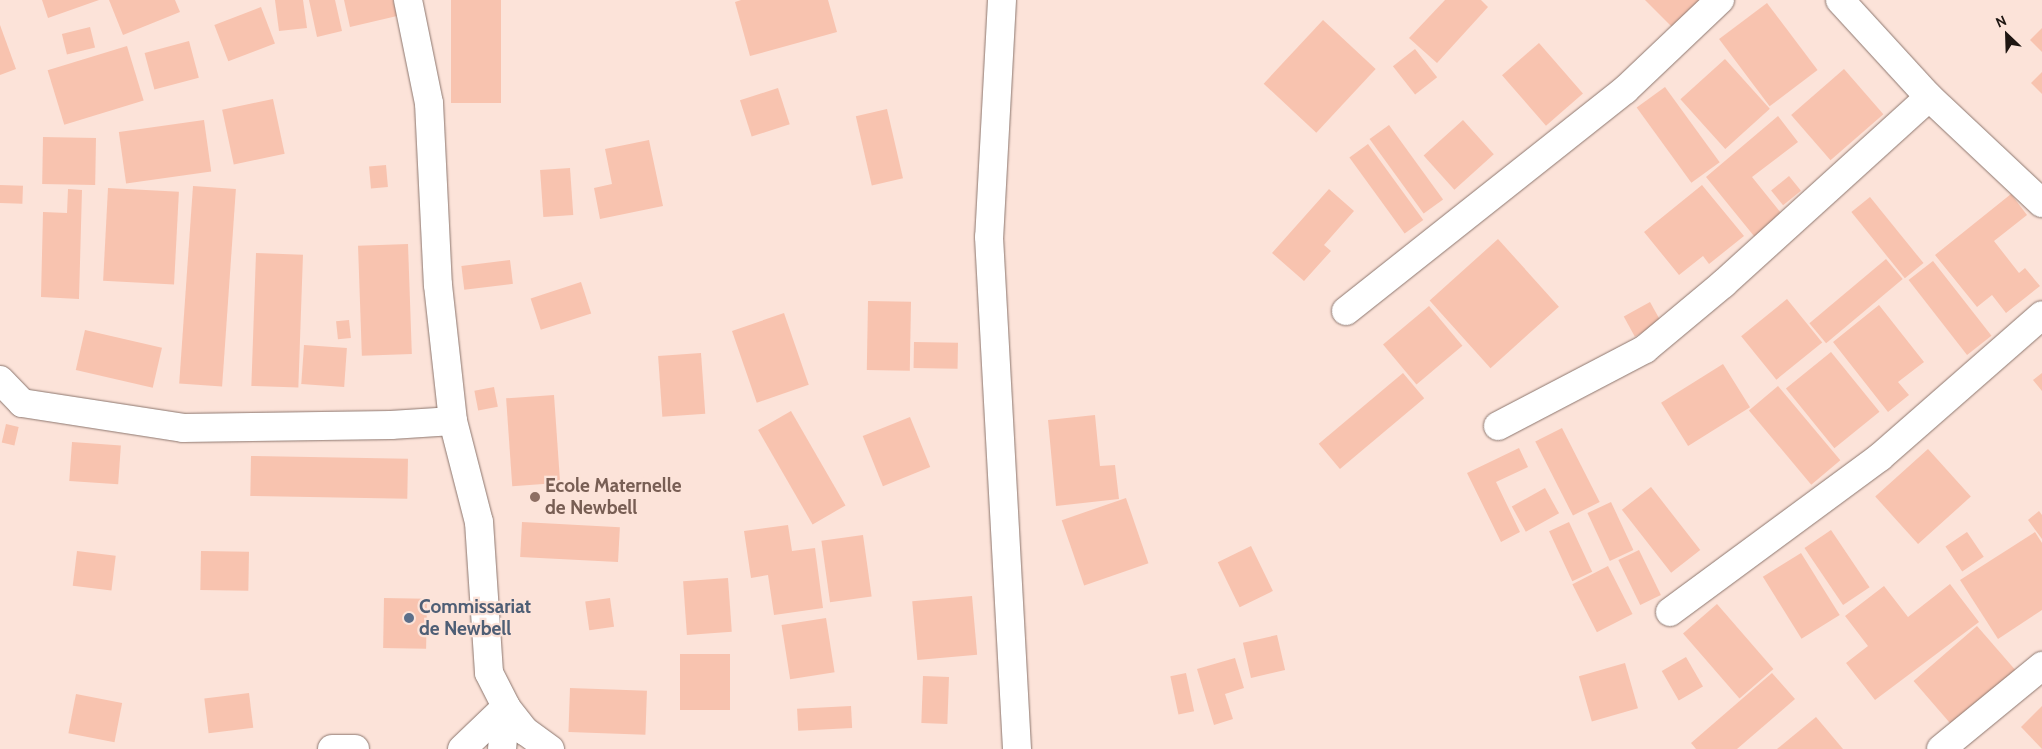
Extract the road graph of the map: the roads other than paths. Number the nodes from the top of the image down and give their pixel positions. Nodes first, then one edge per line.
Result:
1 (408, 0) edge
2 (1002, 0) edge
3 (1720, 0) edge
4 (1840, 0) edge
5 (1929, 97) junction
6 (2042, 203) edge
7 (1346, 312) dead end
8 (2042, 315) edge
9 (0, 380) edge
10 (11, 402) edge
11 (453, 420) junction
12 (1498, 426) dead end
13 (1670, 612) dead end
14 (2042, 666) edge
15 (506, 707) junction
16 (332, 749) edge
17 (355, 749) edge
18 (462, 749) edge
19 (502, 749) edge
20 (550, 749) edge
21 (1017, 749) edge
22 (1941, 749) edge

1 - 11 street
2 - 21 street
3 - 7 street
4 - 5 street
5 - 6 street
5 - 12 street
8 - 13 street
9 - 10 street
10 - 11 street
11 - 15 street
14 - 22 street
15 - 18 street
15 - 19 street
15 - 20 street
16 - 17 street

